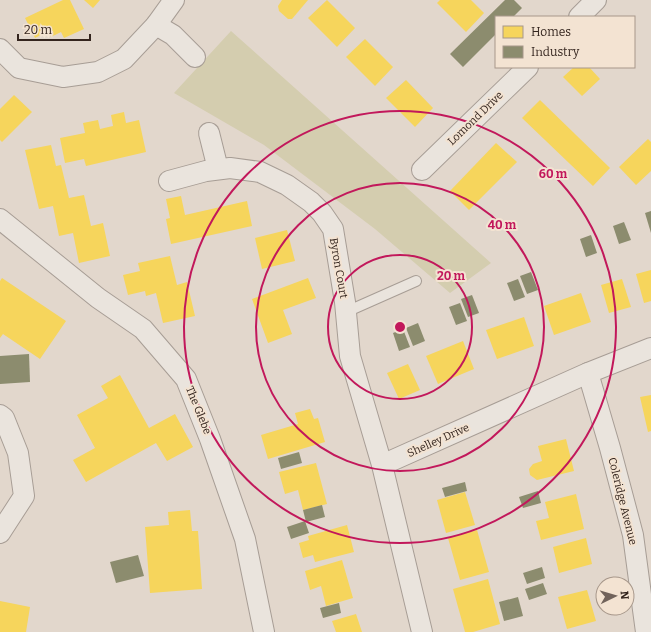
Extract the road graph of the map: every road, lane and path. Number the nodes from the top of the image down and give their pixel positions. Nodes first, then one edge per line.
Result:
1 (174, 0) edge
2 (596, 0) edge
3 (580, 16) edge
4 (156, 25) junction
5 (0, 49) edge
6 (195, 57) dead end
7 (527, 68) edge
8 (209, 133) dead end
9 (218, 169) junction
10 (422, 170) dead end
11 (169, 181) dead end
12 (0, 219) edge
13 (416, 281) dead end
14 (346, 312) junction
15 (651, 348) edge
16 (588, 373) junction
17 (0, 415) edge
18 (382, 465) junction
19 (0, 533) edge
20 (264, 632) edge
21 (422, 632) edge
22 (646, 632) edge

1 - 4 street
2 - 3 street
4 - 5 street
4 - 6 street
7 - 10 street, Lomond Drive
8 - 9 street
9 - 11 street, Byron Court
9 - 14 street, Byron Court
12 - 20 street, The Glebe
13 - 14 lane
14 - 18 street, Byron Court
15 - 16 street, Shelley Drive
16 - 18 street, Shelley Drive
16 - 22 street, Coleridge Avenue
17 - 19 street
18 - 21 street

